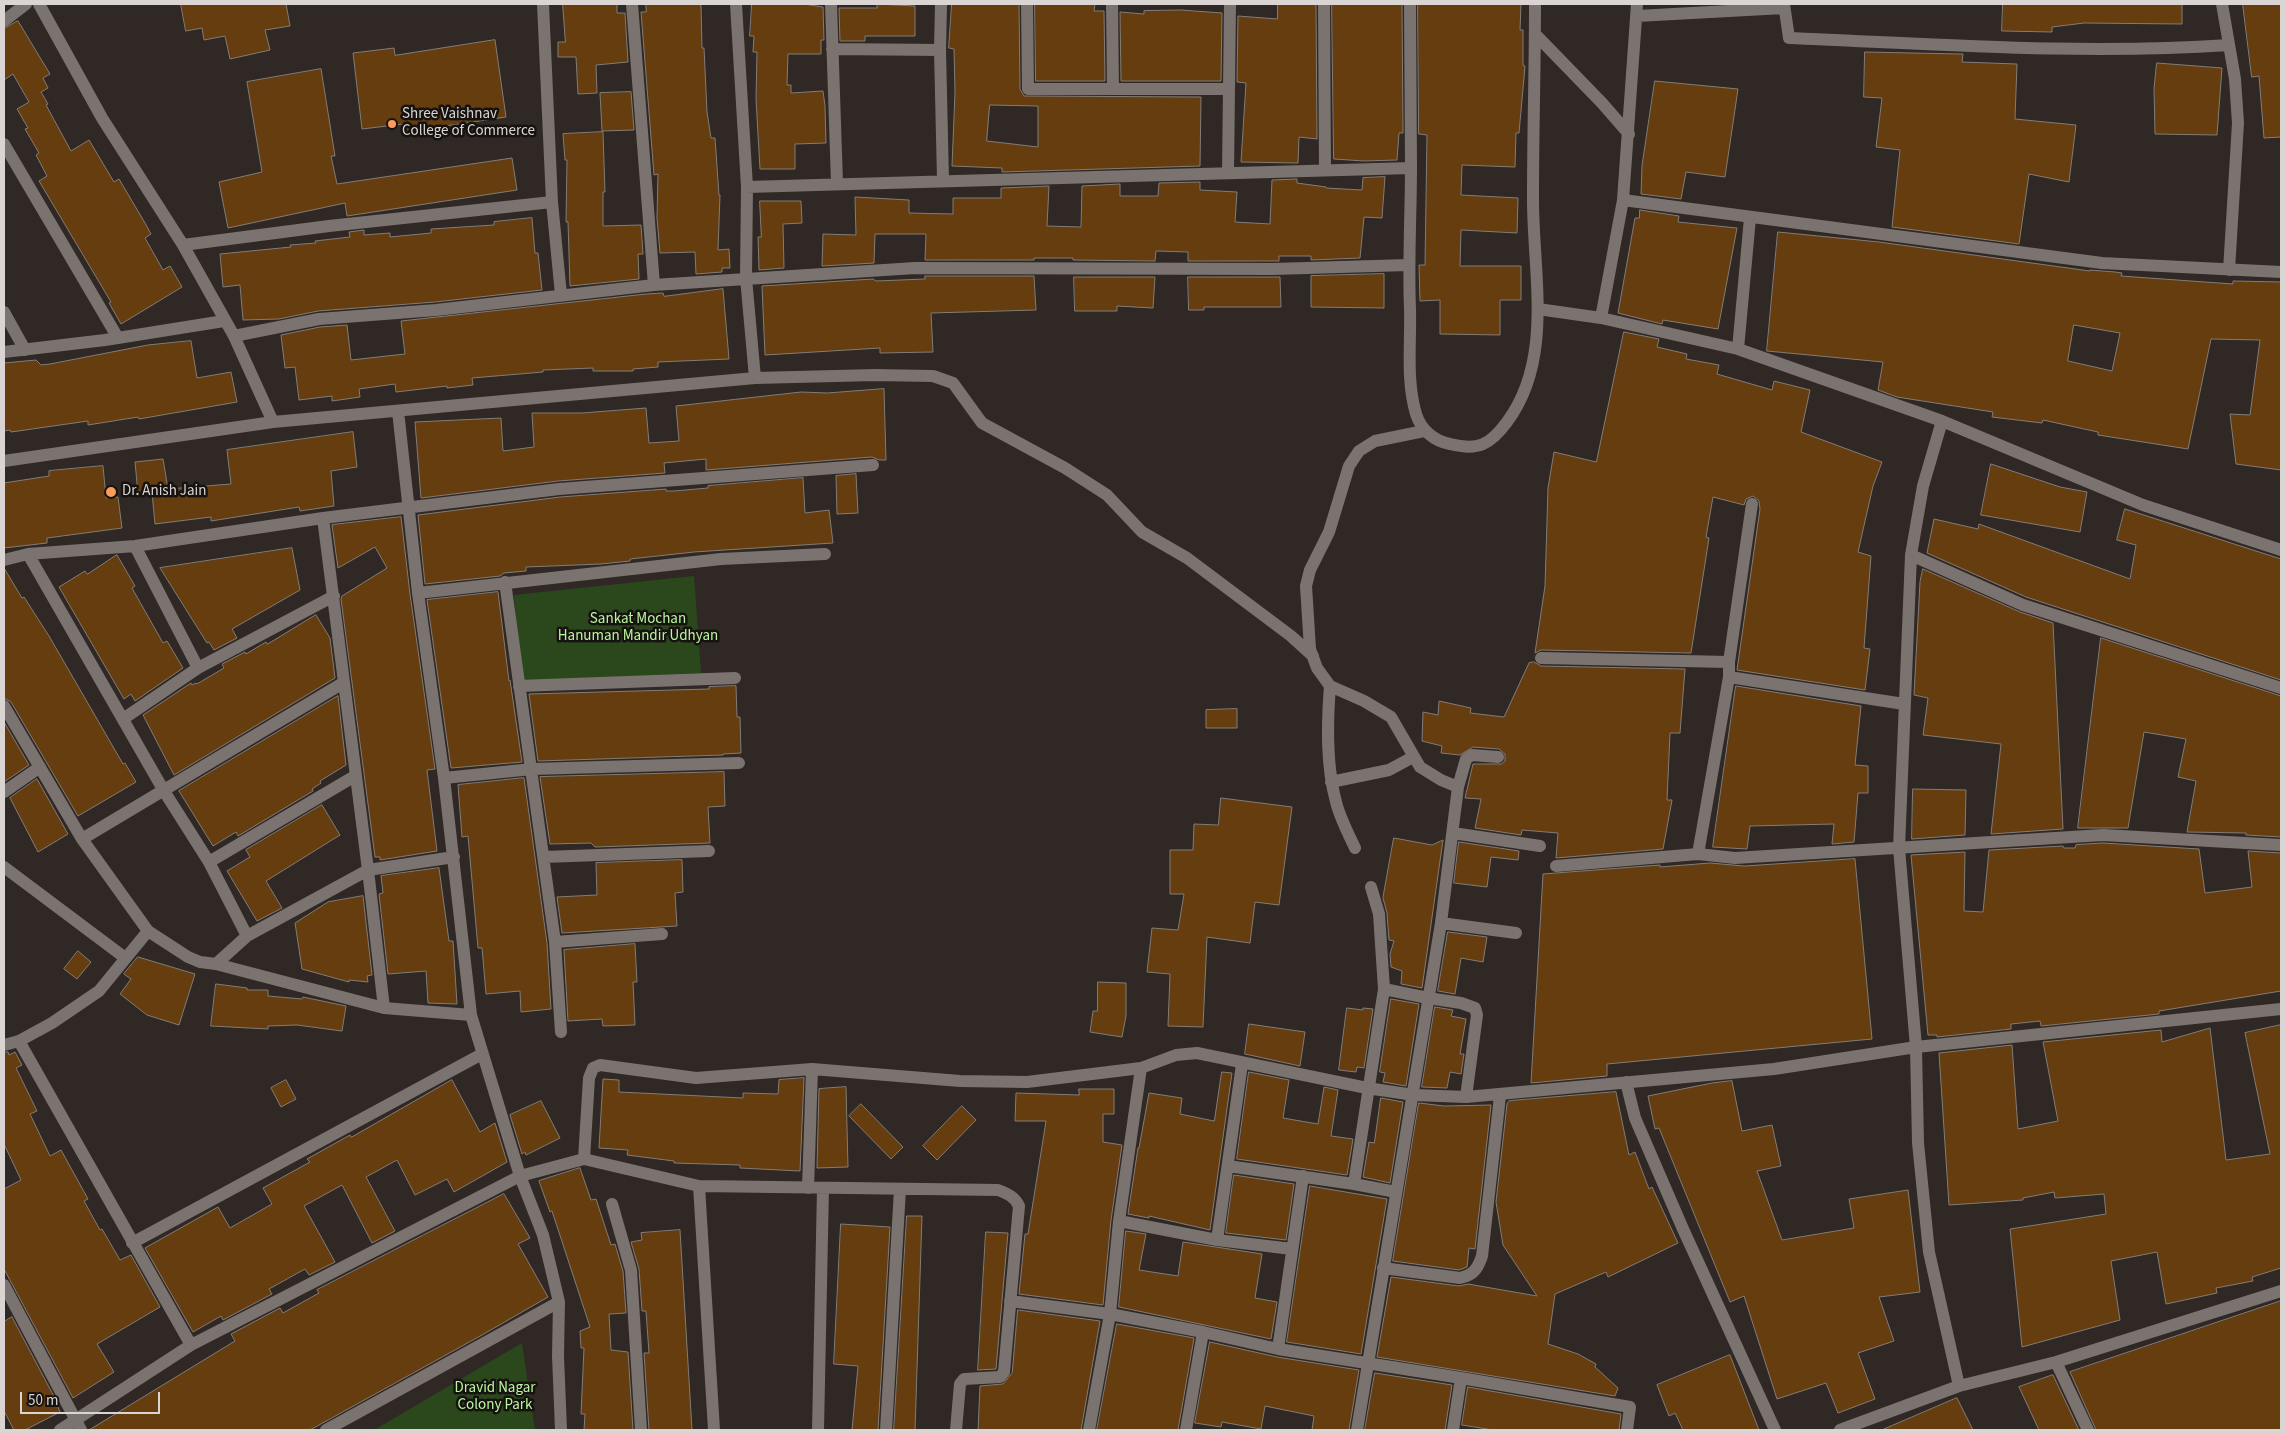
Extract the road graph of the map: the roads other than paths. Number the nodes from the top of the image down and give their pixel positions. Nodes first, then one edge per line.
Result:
1 (26, 4) edge
2 (39, 4) edge
3 (543, 4) edge
4 (632, 4) edge
5 (736, 4) edge
6 (832, 4) edge
7 (941, 4) edge
8 (1027, 4) edge
9 (1112, 4) edge
10 (1230, 4) edge
11 (1324, 4) edge
12 (1410, 4) edge
13 (1535, 4) edge
14 (2222, 4) edge
15 (1784, 6) edge
16 (1637, 10) edge
17 (4, 21) edge
18 (1535, 34) junction
19 (2229, 45) junction
20 (832, 49) junction
21 (940, 50) junction
22 (1113, 89) junction
23 (1228, 89) junction
24 (1629, 134) junction
25 (4, 144) edge
26 (1411, 168) junction
27 (1325, 170) junction
28 (1228, 172) junction
29 (943, 180) junction
30 (836, 183) junction
31 (747, 186) junction
32 (1623, 200) junction
33 (552, 202) junction
34 (1750, 218) junction
35 (183, 245) junction
36 (1408, 265) junction
37 (2229, 270) junction
38 (2281, 272) edge
39 (746, 278) junction
40 (654, 285) junction
41 (561, 295) junction
42 (1538, 309) junction
43 (4, 312) edge
44 (1601, 318) junction
45 (224, 320) junction
46 (234, 336) junction
47 (118, 338) junction
48 (1738, 349) junction
49 (24, 350) junction
50 (4, 352) edge
51 (755, 378) junction
52 (398, 411) junction
53 (1942, 421) junction
54 (273, 422) junction
55 (1424, 431) junction
56 (4, 460) edge
57 (872, 465) dead end
58 (1752, 504) dead end
59 (408, 508) junction
60 (323, 518) junction
61 (135, 546) junction
62 (2281, 550) edge
63 (28, 554) junction
64 (825, 554) dead end
65 (1910, 555) junction
66 (4, 560) edge
67 (505, 582) junction
68 (418, 593) junction
69 (334, 596) junction
70 (1313, 656) junction
71 (1541, 658) dead end
72 (1729, 662) junction
73 (198, 668) junction
74 (735, 678) dead end
75 (1729, 678) junction
76 (343, 683) junction
77 (519, 686) junction
78 (1330, 686) junction
79 (2281, 688) edge
80 (1904, 704) junction
81 (4, 706) edge
82 (123, 719) junction
83 (1498, 757) dead end
84 (1416, 762) junction
85 (739, 763) dead end
86 (40, 767) junction
87 (532, 769) junction
88 (355, 776) junction
89 (444, 778) junction
90 (1331, 782) junction
91 (1458, 787) junction
92 (164, 791) junction
93 (4, 792) edge
94 (1453, 833) junction
95 (82, 839) junction
96 (2281, 845) edge
97 (1540, 846) dead end
98 (1355, 848) dead end
99 (1899, 848) junction
100 (709, 851) dead end
101 (1698, 854) junction
102 (544, 857) junction
103 (454, 858) junction
104 (209, 862) junction
105 (1556, 866) dead end
106 (4, 867) edge
107 (368, 870) junction
108 (1371, 887) dead end
109 (1441, 923) junction
110 (148, 931) junction
111 (1516, 933) dead end
112 (662, 934) dead end
113 (247, 936) junction
114 (555, 942) junction
115 (124, 957) junction
116 (216, 964) junction
117 (1384, 988) junction
118 (1428, 998) junction
119 (384, 1008) junction
120 (2281, 1010) edge
121 (471, 1015) junction
122 (561, 1032) dead end
123 (19, 1041) junction
124 (4, 1045) edge
125 (1916, 1047) junction
126 (482, 1054) junction
127 (1242, 1064) junction
128 (1141, 1068) junction
129 (812, 1069) junction
130 (1626, 1082) junction
131 (1367, 1088) junction
132 (1414, 1095) junction
133 (1500, 1096) junction
134 (1466, 1097) junction
135 (584, 1159) junction
136 (1228, 1166) junction
137 (520, 1176) junction
138 (1303, 1176) junction
139 (1354, 1184) junction
140 (698, 1186) junction
141 (808, 1188) junction
142 (823, 1188) junction
143 (900, 1189) junction
144 (1396, 1192) junction
145 (612, 1204) dead end
146 (1119, 1221) junction
147 (1217, 1240) junction
148 (132, 1243) junction
149 (1292, 1249) junction
150 (1383, 1268) junction
151 (4, 1285) edge
152 (2281, 1291) edge
153 (559, 1302) junction
154 (1010, 1302) junction
155 (1110, 1314) junction
156 (1203, 1332) junction
157 (191, 1345) junction
158 (1278, 1349) junction
159 (2056, 1362) junction
160 (1368, 1363) junction
161 (1461, 1378) junction
162 (1959, 1386) junction
163 (79, 1426) edge
164 (60, 1430) edge
165 (326, 1430) edge
166 (561, 1430) edge
167 (641, 1430) edge
168 (714, 1430) edge
169 (818, 1430) edge
170 (886, 1430) edge
171 (956, 1430) edge
172 (1090, 1430) edge
173 (1186, 1430) edge
174 (1357, 1430) edge
175 (1453, 1430) edge
176 (1627, 1430) edge
177 (1775, 1430) edge
178 (1840, 1430) edge
179 (2088, 1430) edge

1 - 17 street
2 - 35 street
3 - 33 street
4 - 40 street
5 - 31 street
6 - 20 street
7 - 21 street
8 - 22 street
9 - 22 street
10 - 23 street
11 - 27 street
12 - 26 street
13 - 18 street
14 - 19 street
15 - 16 street
15 - 19 street
16 - 24 street
18 - 24 street
18 - 42 street
19 - 37 street
20 - 21 street
20 - 30 street
21 - 29 street
22 - 23 street
23 - 28 street
24 - 32 street
25 - 47 street
26 - 27 street
26 - 36 street
27 - 28 street
28 - 29 street
29 - 30 street
30 - 31 street
31 - 39 street
32 - 34 street
32 - 44 street
33 - 35 street
33 - 41 street
34 - 37 street
34 - 48 street
35 - 45 street
36 - 39 street
36 - 55 street
37 - 38 street
39 - 40 street
39 - 51 street
40 - 41 street
41 - 46 street
42 - 44 street
42 - 55 street
43 - 49 street
44 - 48 street
45 - 46 street
45 - 47 street
46 - 54 street
47 - 49 street
48 - 53 street
49 - 50 street
51 - 52 street
51 - 70 street
52 - 54 street
52 - 59 street
53 - 62 street
53 - 65 street
54 - 56 street
55 - 70 street
57 - 59 street
58 - 72 street
59 - 60 street
59 - 68 street
60 - 61 street
60 - 69 street
61 - 63 street
61 - 73 street
63 - 66 street
63 - 82 street
64 - 67 street
65 - 79 street
65 - 80 street
67 - 68 street
67 - 77 street
68 - 89 street
69 - 73 street
69 - 76 street
70 - 78 street
71 - 72 street
72 - 75 street
73 - 82 street
74 - 77 street
75 - 80 street
75 - 101 street
76 - 88 street
76 - 92 street
77 - 87 street
78 - 84 street
78 - 90 street
80 - 99 street
81 - 86 street
82 - 92 street
83 - 91 street
84 - 90 street
84 - 91 street
85 - 87 street
86 - 93 street
86 - 95 street
87 - 89 street
87 - 102 street
88 - 104 street
88 - 107 street
89 - 103 street
90 - 98 street
91 - 94 street
92 - 95 street
92 - 104 street
94 - 97 street
94 - 109 street
95 - 110 street
96 - 99 street
99 - 101 street
99 - 125 street
100 - 102 street
101 - 105 street
102 - 114 street
103 - 107 street
103 - 121 street
104 - 113 street
106 - 115 street
107 - 113 street
107 - 119 street
108 - 117 street
109 - 111 street
109 - 118 street
110 - 115 street
110 - 116 street
112 - 114 street
113 - 116 street
114 - 122 street
115 - 123 street
116 - 119 street
117 - 118 street
117 - 131 street
118 - 132 street
118 - 134 street
119 - 121 street
120 - 125 street
121 - 126 street
123 - 124 street
123 - 148 street
125 - 130 street
125 - 162 street
126 - 137 street
126 - 148 street
127 - 128 street
127 - 131 street
127 - 136 street
128 - 129 street
128 - 146 street
129 - 135 street
129 - 141 street
130 - 133 street
130 - 177 street
131 - 132 street
131 - 139 street
132 - 134 street
132 - 144 street
133 - 134 street
133 - 150 street
135 - 137 street
135 - 140 street
136 - 138 street
136 - 147 street
137 - 153 street
137 - 157 street
138 - 139 street
138 - 149 street
139 - 144 street
140 - 141 street
140 - 168 street
141 - 142 street
142 - 143 street
142 - 169 street
143 - 154 street
143 - 170 street
144 - 150 street
145 - 167 street
146 - 147 street
146 - 155 street
147 - 149 street
148 - 157 street
149 - 158 street
150 - 160 street
151 - 163 street
152 - 159 street
153 - 165 street
153 - 166 street
154 - 155 street
154 - 171 street
155 - 156 street
155 - 172 street
156 - 158 street
156 - 173 street
157 - 163 street
158 - 160 street
159 - 162 street
159 - 179 street
160 - 161 street
160 - 174 street
161 - 175 street
161 - 176 street
162 - 178 street
163 - 164 street

